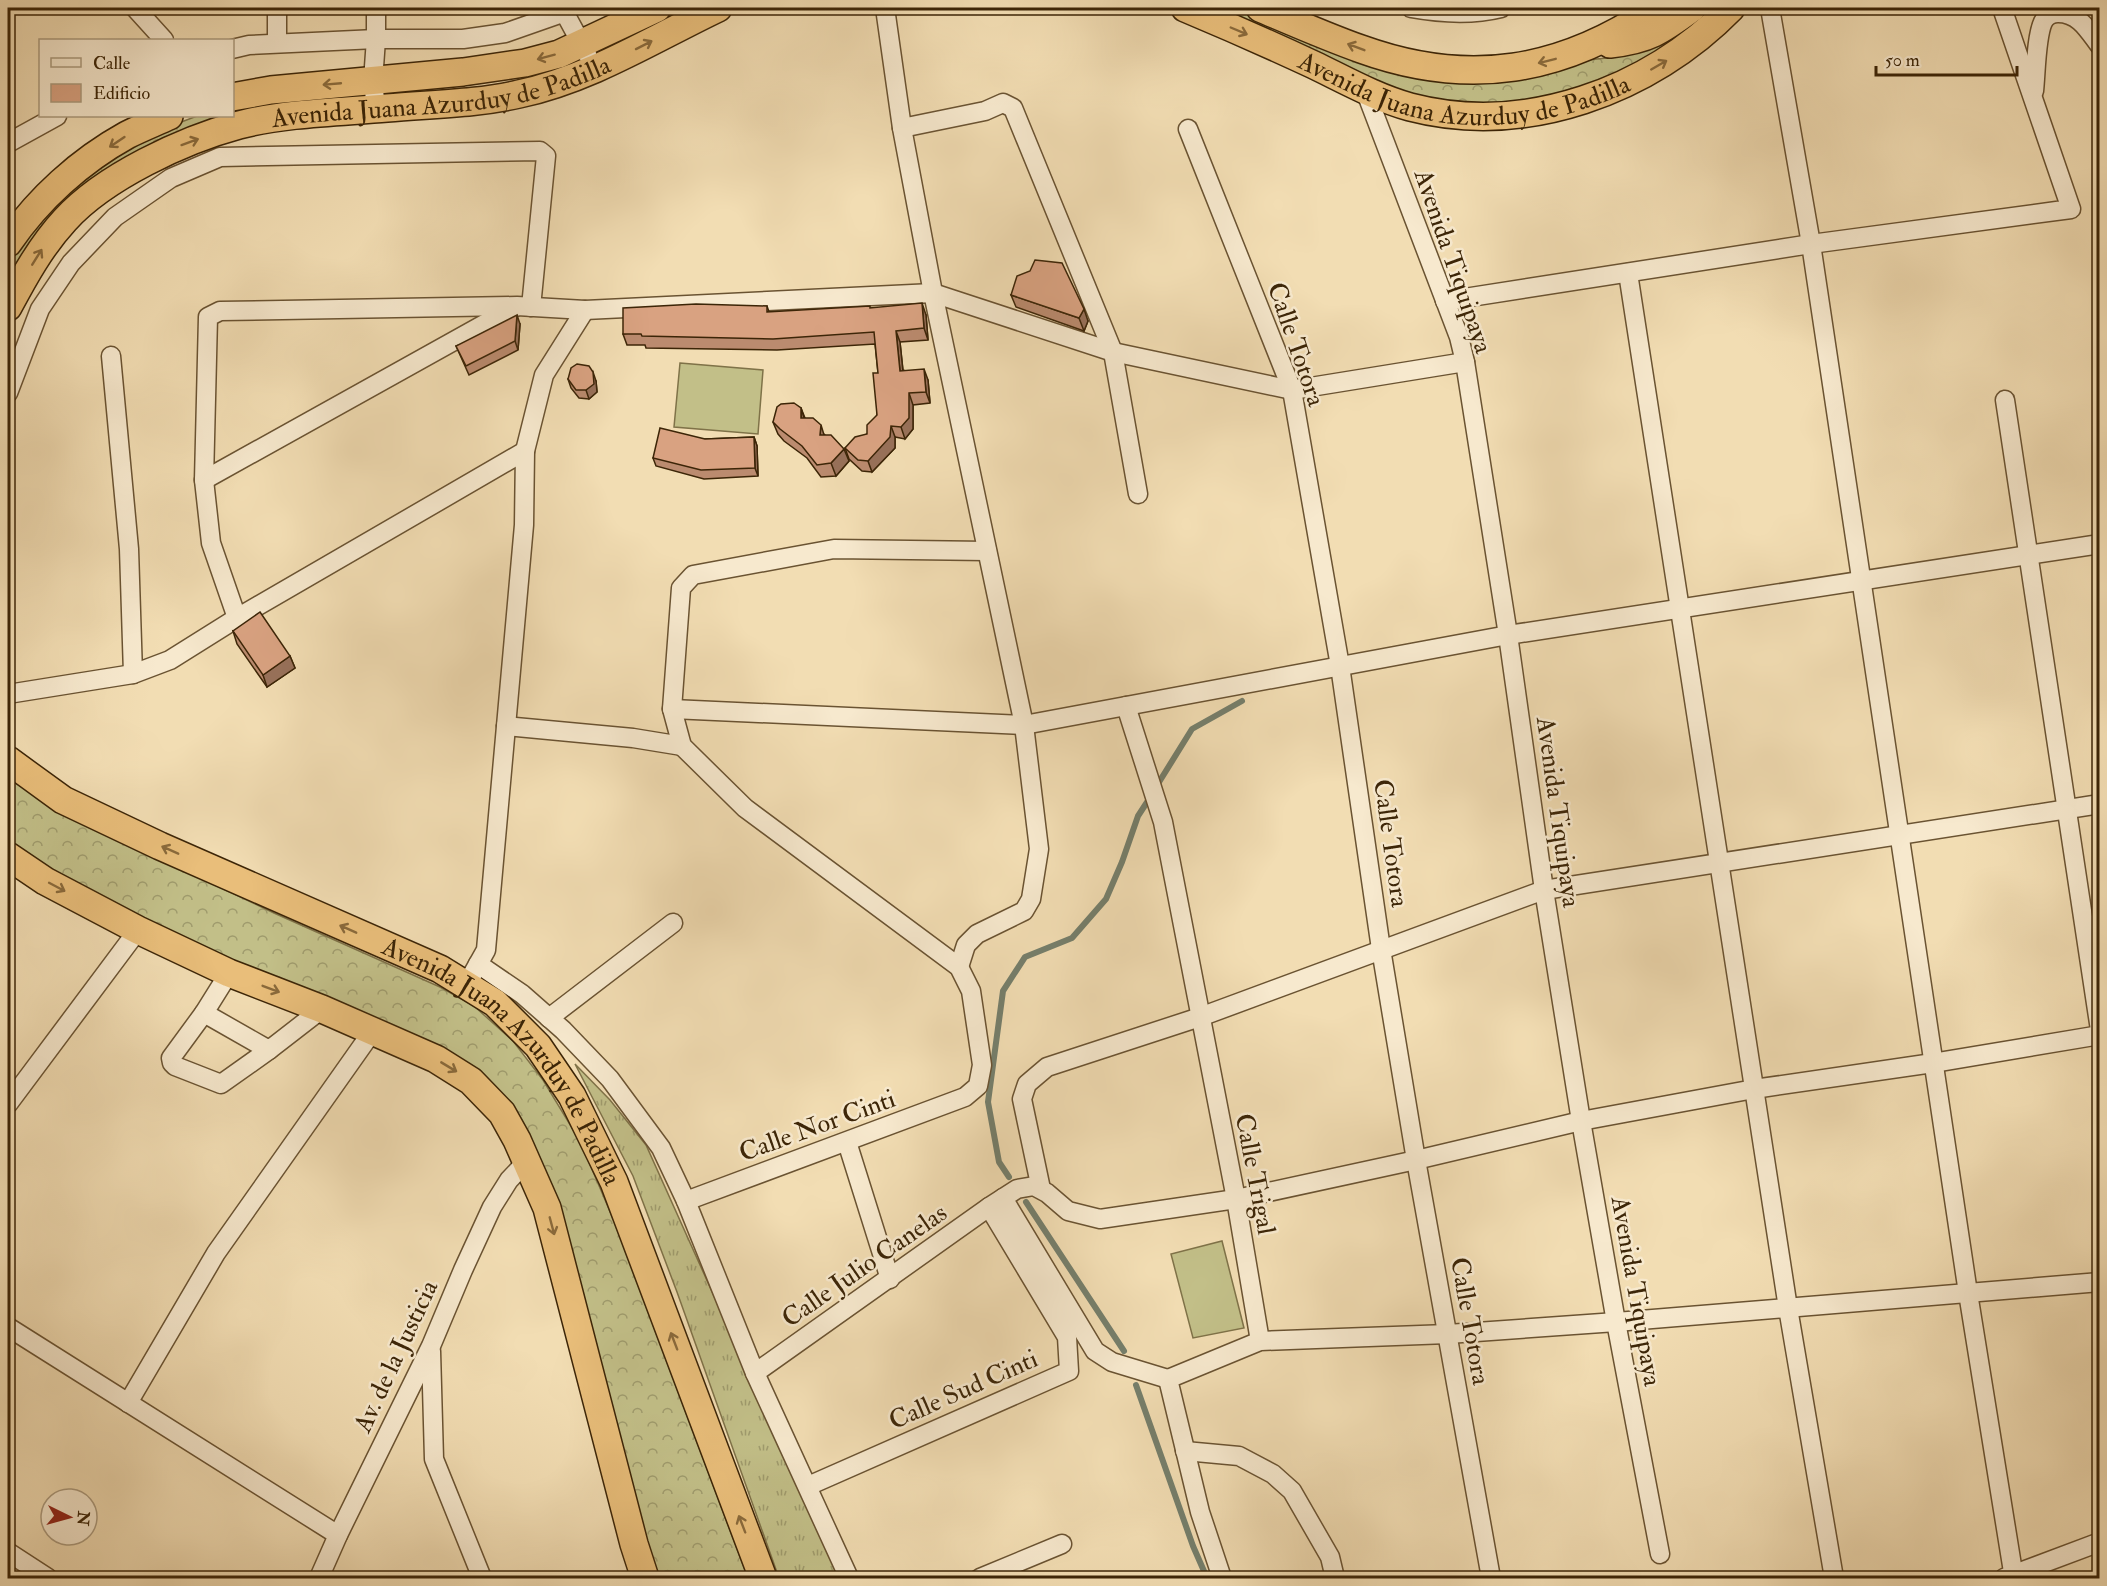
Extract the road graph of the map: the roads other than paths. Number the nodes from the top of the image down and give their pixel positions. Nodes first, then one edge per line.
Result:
1 (135, 8) edge
2 (277, 8) edge
3 (376, 8) edge
4 (657, 8) edge
5 (718, 8) edge
6 (885, 8) edge
7 (1185, 8) edge
8 (1260, 8) edge
9 (1411, 8) edge
10 (1501, 8) edge
11 (1656, 8) edge
12 (1692, 8) edge
13 (1731, 8) edge
14 (1770, 8) edge
15 (2002, 8) edge
16 (563, 10) edge
17 (163, 39) edge
18 (376, 39) junction
19 (277, 44) junction
20 (581, 44) junction
21 (2100, 46) edge
22 (1586, 47) junction
23 (234, 49) edge
24 (596, 70) junction
25 (373, 81) junction
26 (1365, 90) junction
27 (234, 97) edge
28 (2033, 99) junction
29 (376, 109) junction
30 (55, 117) edge
31 (168, 117) edge
32 (902, 129) junction
33 (1188, 129) dead end
34 (8, 143) edge
35 (8, 243) edge
36 (1810, 244) junction
37 (1628, 273) junction
38 (933, 293) junction
39 (1445, 301) junction
40 (524, 306) junction
41 (8, 307) edge
42 (585, 310) junction
43 (1113, 352) junction
44 (111, 357) dead end
45 (1465, 362) junction
46 (1292, 390) junction
47 (8, 393) edge
48 (2005, 400) dead end
49 (525, 451) junction
50 (204, 480) junction
51 (1138, 494) dead end
52 (2100, 544) edge
53 (987, 551) junction
54 (2028, 555) junction
55 (1861, 580) junction
56 (1680, 608) junction
57 (237, 618) junction
58 (1508, 635) junction
59 (1340, 666) junction
60 (133, 674) junction
61 (8, 694) edge
62 (1126, 706) junction
63 (672, 709) junction
64 (1024, 725) junction
65 (506, 726) junction
66 (682, 746) junction
67 (8, 760) edge
68 (2100, 804) edge
69 (2066, 809) junction
70 (1899, 835) junction
71 (8, 856) edge
72 (1719, 863) junction
73 (1544, 890) junction
74 (674, 923) dead end
75 (138, 930) junction
76 (1381, 949) junction
77 (959, 967) junction
78 (229, 973) junction
79 (472, 975) junction
80 (322, 1009) junction
81 (204, 1013) junction
82 (1200, 1017) junction
83 (549, 1018) junction
84 (2100, 1030) edge
85 (372, 1032) junction
86 (2100, 1035) edge
87 (269, 1050) junction
88 (1934, 1063) junction
89 (1754, 1089) junction
90 (10, 1094) edge
91 (1581, 1122) junction
92 (847, 1142) junction
93 (1416, 1160) junction
94 (527, 1161) junction
95 (1041, 1189) junction
96 (1236, 1199) junction
97 (686, 1201) junction
98 (996, 1202) junction
99 (890, 1279) junction
100 (2100, 1282) edge
101 (1968, 1293) junction
102 (1788, 1308) junction
103 (1616, 1322) junction
104 (8, 1327) edge
105 (1448, 1334) junction
106 (1260, 1341) junction
107 (431, 1346) junction
108 (755, 1373) junction
109 (1168, 1379) junction
110 (128, 1403) junction
111 (1185, 1451) junction
112 (808, 1486) junction
113 (338, 1536) junction
114 (2100, 1542) edge
115 (1062, 1544) dead end
116 (8, 1552) edge
117 (1660, 1554) dead end
118 (2010, 1577) edge
119 (48, 1578) edge
120 (319, 1578) edge
121 (482, 1578) edge
122 (645, 1578) edge
123 (763, 1578) edge
124 (849, 1578) edge
125 (980, 1578) edge
126 (1222, 1578) edge
127 (1335, 1578) edge
128 (1491, 1578) edge
129 (1834, 1578) edge

1 - 17 street
2 - 19 street
3 - 18 street
4 - 20 highway, Avenida Juana Azurduy de Padilla
24 -> 5 highway, Avenida Juana Azurduy de Padilla
6 - 32 street
7 -> 26 highway, Avenida Juana Azurduy de Padilla
22 -> 8 highway, Avenida Juana Azurduy de Padilla
9 - 10 street
11 - 22 highway, Avenida Juana Azurduy de Padilla
12 - 22 highway
26 -> 13 highway, Avenida Juana Azurduy de Padilla
14 - 36 street
15 - 28 street
16 - 18 street
16 - 20 street
18 - 19 street
18 - 25 street
19 - 23 street
20 - 24 street
20 -> 25 highway, Avenida Juana Azurduy de Padilla
21 - 28 street
24 - 29 highway, Avenida Juana Azurduy de Padilla
25 -> 27 highway, Avenida Juana Azurduy de Padilla
25 - 29 street
26 - 39 street, Avenida Tiquipaya
28 - 36 street
41 -> 29 highway, Avenida Juana Azurduy de Padilla
30 - 34 street
31 -> 35 highway
32 - 38 street
32 - 43 street
33 - 46 street, Calle Totora
36 - 37 street
36 - 55 street
37 - 39 street
37 - 56 street
38 - 42 street
38 - 43 street
38 - 53 street
39 - 45 street, Avenida Tiquipaya
40 - 42 street
40 - 47 street
40 - 50 street
40 - 50 street
42 - 49 street
43 - 46 street
43 - 51 street
44 - 60 street
45 - 46 street
45 - 58 street, Avenida Tiquipaya
46 - 59 street, Calle Totora
48 - 54 street
49 - 57 street
49 - 65 street
50 - 57 street
52 - 54 street
53 - 63 street
53 - 64 street
54 - 55 street
54 - 69 street
55 - 56 street
55 - 70 street
56 - 58 street
56 - 72 street
57 - 60 street
58 - 59 street
58 - 73 street, Avenida Tiquipaya
59 - 62 street
59 - 76 street, Calle Totora
60 - 61 street
62 - 64 street
62 - 82 street, Calle Trigal
63 - 64 street
63 - 66 street
64 - 77 street
65 - 66 street
65 - 79 street
66 - 77 street
79 -> 67 highway, Avenida Juana Azurduy de Padilla
68 - 69 street
69 - 70 street
69 - 84 street
70 - 72 street
70 - 88 street
71 -> 75 highway, Avenida Juana Azurduy de Padilla
72 - 73 street
72 - 89 street
73 - 76 street
73 - 91 street, Avenida Tiquipaya
74 - 83 street
75 - 78 highway, Avenida Juana Azurduy de Padilla
75 - 90 street
76 - 82 street
76 - 93 street, Calle Totora
77 - 92 street, Calle Nor Cinti
78 -> 80 highway, Avenida Juana Azurduy de Padilla
78 - 81 street
79 - 83 street
123 -> 79 highway, Avenida Juana Azurduy de Padilla
80 - 85 highway, Avenida Juana Azurduy de Padilla
80 - 87 street
81 - 87 street
81 - 87 street
82 - 95 street
82 - 96 street, Calle Trigal
83 - 97 street
85 -> 94 highway, Avenida Juana Azurduy de Padilla
85 - 110 street
86 - 88 street
88 - 89 street
88 - 101 street
89 - 91 street
89 - 102 street
91 - 93 street
91 - 103 street, Avenida Tiquipaya
92 - 97 street, Calle Nor Cinti
92 - 99 street
93 - 96 street
93 - 105 street, Calle Totora
94 - 107 street, Av. de la Justicia
94 -> 122 highway, Avenida Juana Azurduy de Padilla
95 - 96 street
95 - 98 street, Calle Julio Canelas
96 - 106 street, Calle Trigal
97 - 108 street
98 - 99 street, Calle Julio Canelas
98 - 109 street
98 - 112 street, Calle Sud Cinti
99 - 108 street, Calle Julio Canelas
100 - 101 street
101 - 102 street
101 - 118 street
102 - 103 street
102 - 129 street
103 - 105 street
103 - 117 street, Avenida Tiquipaya
104 - 110 street
105 - 106 street
105 - 128 street, Calle Totora
106 - 109 street
107 - 113 street, Av. de la Justicia
107 - 121 street
108 - 112 street
109 - 111 street
110 - 113 street
111 - 126 street
111 - 127 street
112 - 124 street
113 - 120 street, Av. de la Justicia
114 - 118 street
115 - 125 street
116 - 119 street

